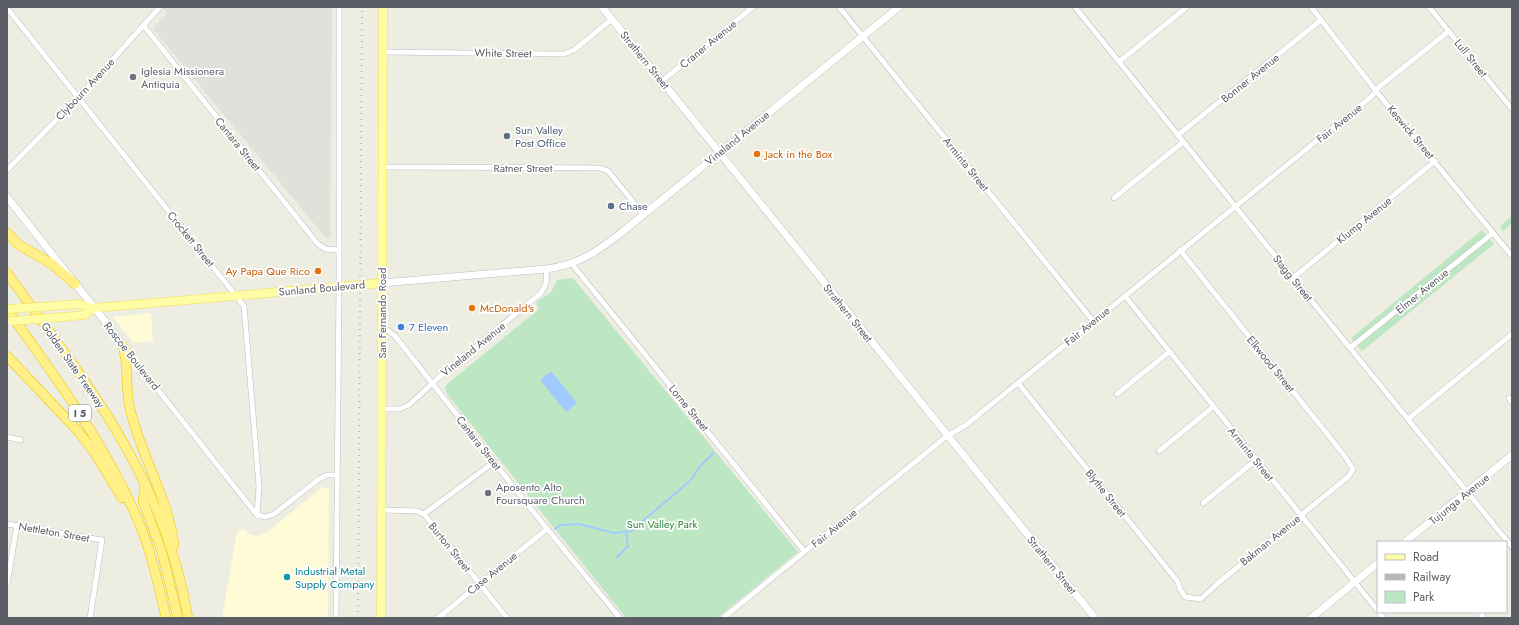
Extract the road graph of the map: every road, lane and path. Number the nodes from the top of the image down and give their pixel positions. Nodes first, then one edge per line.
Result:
1 (339, 7) edge
2 (383, 7) edge
3 (753, 7) edge
4 (839, 7) edge
5 (899, 7) edge
6 (1076, 7) edge
7 (1187, 7) edge
8 (1311, 7) edge
9 (1429, 7) edge
10 (7, 8) edge
11 (159, 8) edge
12 (604, 8) edge
13 (612, 19) junction
14 (1321, 20) junction
15 (144, 26) junction
16 (1449, 31) junction
17 (862, 36) junction
18 (383, 52) junction
19 (1120, 61) junction
20 (662, 81) junction
21 (1376, 91) junction
22 (77, 99) junction
23 (1512, 109) edge
24 (1178, 135) junction
25 (1183, 142) junction
26 (719, 153) junction
27 (1436, 161) junction
28 (383, 167) junction
29 (7, 170) edge
30 (7, 197) edge
31 (1114, 198) dead end
32 (1235, 207) junction
33 (643, 214) junction
34 (7, 233) edge
35 (1493, 233) junction
36 (339, 250) junction
37 (1180, 250) junction
38 (1512, 256) edge
39 (572, 264) junction
40 (546, 270) junction
41 (7, 273) edge
42 (1293, 278) junction
43 (382, 283) junction
44 (75, 284) junction
45 (339, 286) junction
46 (237, 296) junction
47 (1125, 296) junction
48 (94, 308) junction
49 (7, 309) edge
50 (1093, 321) junction
51 (7, 322) edge
52 (382, 326) junction
53 (1512, 334) edge
54 (123, 346) junction
55 (1350, 348) junction
56 (1169, 352) junction
57 (7, 356) edge
58 (433, 383) junction
59 (1018, 383) junction
60 (1117, 394) dead end
61 (1213, 407) junction
62 (382, 409) junction
63 (1408, 419) junction
64 (947, 436) junction
65 (7, 437) edge
66 (21, 440) dead end
67 (1159, 451) dead end
68 (1512, 455) edge
69 (1256, 460) junction
70 (494, 462) junction
71 (337, 475) junction
72 (1346, 479) joint
73 (145, 482) junction
74 (1467, 492) junction
75 (1203, 503) dead end
76 (382, 510) junction
77 (424, 514) junction
78 (257, 515) junction
79 (1300, 515) junction
80 (7, 524) edge
81 (17, 525) junction
82 (142, 529) junction
83 (547, 529) junction
84 (1406, 541) edge
85 (1512, 547) edge
86 (804, 552) junction
87 (1377, 564) edge
88 (177, 567) junction
89 (1355, 582) junction
90 (7, 584) edge
91 (480, 584) junction
92 (1194, 599) joint
93 (1377, 610) edge
94 (90, 618) edge
95 (166, 618) edge
96 (174, 618) edge
97 (178, 618) edge
98 (188, 618) edge
99 (336, 618) edge
100 (381, 618) edge
101 (438, 618) edge
102 (507, 618) edge
103 (620, 618) edge
104 (723, 618) edge
105 (1095, 618) edge
106 (1311, 618) edge

1 - 36 street
2 - 18 main road, San Fernando Road
3 - 20 street, Craner Avenue
4 - 17 street, Arminta Street
5 - 17 main road, Vineland Avenue
6 - 19 street, Stagg Street
7 - 19 street
8 - 14 street, Keswick Street
9 - 16 street, Lull Street
10 - 22 street, Crockett Street
11 - 15 street, Clybourn Avenue
12 - 13 main road, Strathern Street
13 - 18 street, White Street
13 - 20 main road, Strathern Street
14 - 21 street, Keswick Street
14 - 24 street, Bonner Avenue
15 - 22 street, Clybourn Avenue
15 - 36 street, Cantara Street
16 - 21 street, Fair Avenue
16 - 23 street, Lull Street
17 - 26 main road, Vineland Avenue
17 - 50 street, Arminta Street
18 - 28 main road, San Fernando Road
19 - 24 street, Stagg Street
20 - 26 main road, Strathern Street
21 - 27 street, Keswick Street
21 - 32 street, Fair Avenue
22 - 29 street, Clybourn Avenue
22 - 46 street, Crockett Street
24 - 25 street, Stagg Street
25 - 31 street
25 - 32 street, Stagg Street
26 - 33 main road, Vineland Avenue
26 - 64 main road, Strathern Street
27 - 35 street, Keswick Street
27 - 42 street, Klump Avenue
28 - 33 street, Ratner Street
28 - 43 main road, San Fernando Road
30 - 44 main road, Roscoe Boulevard
32 - 37 street, Fair Avenue
32 - 42 street, Stagg Street
33 - 39 main road, Vineland Avenue
34 - 44 highway
35 - 38 street, Keswick Street
35 - 55 street, Elmer Avenue
36 - 45 street
37 - 47 street, Fair Avenue
37 - 72 street, Elkwood Street
39 - 40 main road, Sunland Boulevard
39 - 86 street, Lorne Street
40 - 43 main road, Sunland Boulevard
40 - 58 street, Vineland Avenue
41 - 73 highway, Golden State Freeway / I 5
42 - 55 street, Stagg Street
43 - 45 main road, Sunland Boulevard
43 - 52 main road, San Fernando Road
44 - 48 main road, Roscoe Boulevard
45 - 46 main road, Sunland Boulevard
45 - 71 street
46 - 48 main road, Sunland Boulevard
46 - 78 street, Crockett Street
47 - 50 street, Fair Avenue
47 - 56 street, Arminta Street
48 - 49 main road, Sunland Boulevard, bridge
48 - 51 main road, Sunland Boulevard, bridge
48 - 54 main road, Roscoe Boulevard
49 - 82 highway, Golden State Freeway / I 5
50 - 59 street, Fair Avenue
52 - 58 street, Cantara Street
52 - 62 main road, San Fernando Road
53 - 63 street
54 - 78 street, Roscoe Boulevard
54 - 88 highway
55 - 63 street, Stagg Street
56 - 60 street
56 - 61 street, Arminta Street
57 - 82 highway
58 - 62 street, Vineland Avenue
58 - 70 street, Cantara Street
59 - 64 street, Fair Avenue
59 - 92 street, Blythe Street
61 - 67 street
61 - 69 street, Arminta Street
62 - 76 main road, San Fernando Road
63 - 74 street, Stagg Street
64 - 86 street, Fair Avenue
64 - 105 main road, Strathern Street
65 - 66 street
68 - 74 main road, Tujunga Avenue
69 - 75 street
69 - 79 street, Arminta Street
70 - 77 street
70 - 83 street, Cantara Street
71 - 78 street
71 - 99 street
72 - 79 street, Bakman Avenue
73 - 88 highway, Golden State Freeway / I 5
73 - 97 highway
74 - 84 main road, Tujunga Avenue
74 - 85 street, Stagg Street
76 - 77 street
76 - 100 main road, San Fernando Road
77 - 91 street, Burton Street
79 - 89 street, Arminta Street
79 - 92 street, Bakman Avenue
80 - 81 street, Nettleton Street
81 - 90 street
81 - 94 street, Nettleton Street
82 - 95 highway, Golden State Freeway / I 5
82 - 96 highway
83 - 91 street, Case Avenue
83 - 103 street, Cantara Street
86 - 104 street, Fair Avenue
87 - 89 main road
88 - 98 highway, Golden State Freeway / I 5
89 - 93 street, Arminta Street
89 - 106 main road
91 - 101 street, Case Avenue
91 - 102 street, Burton Street

